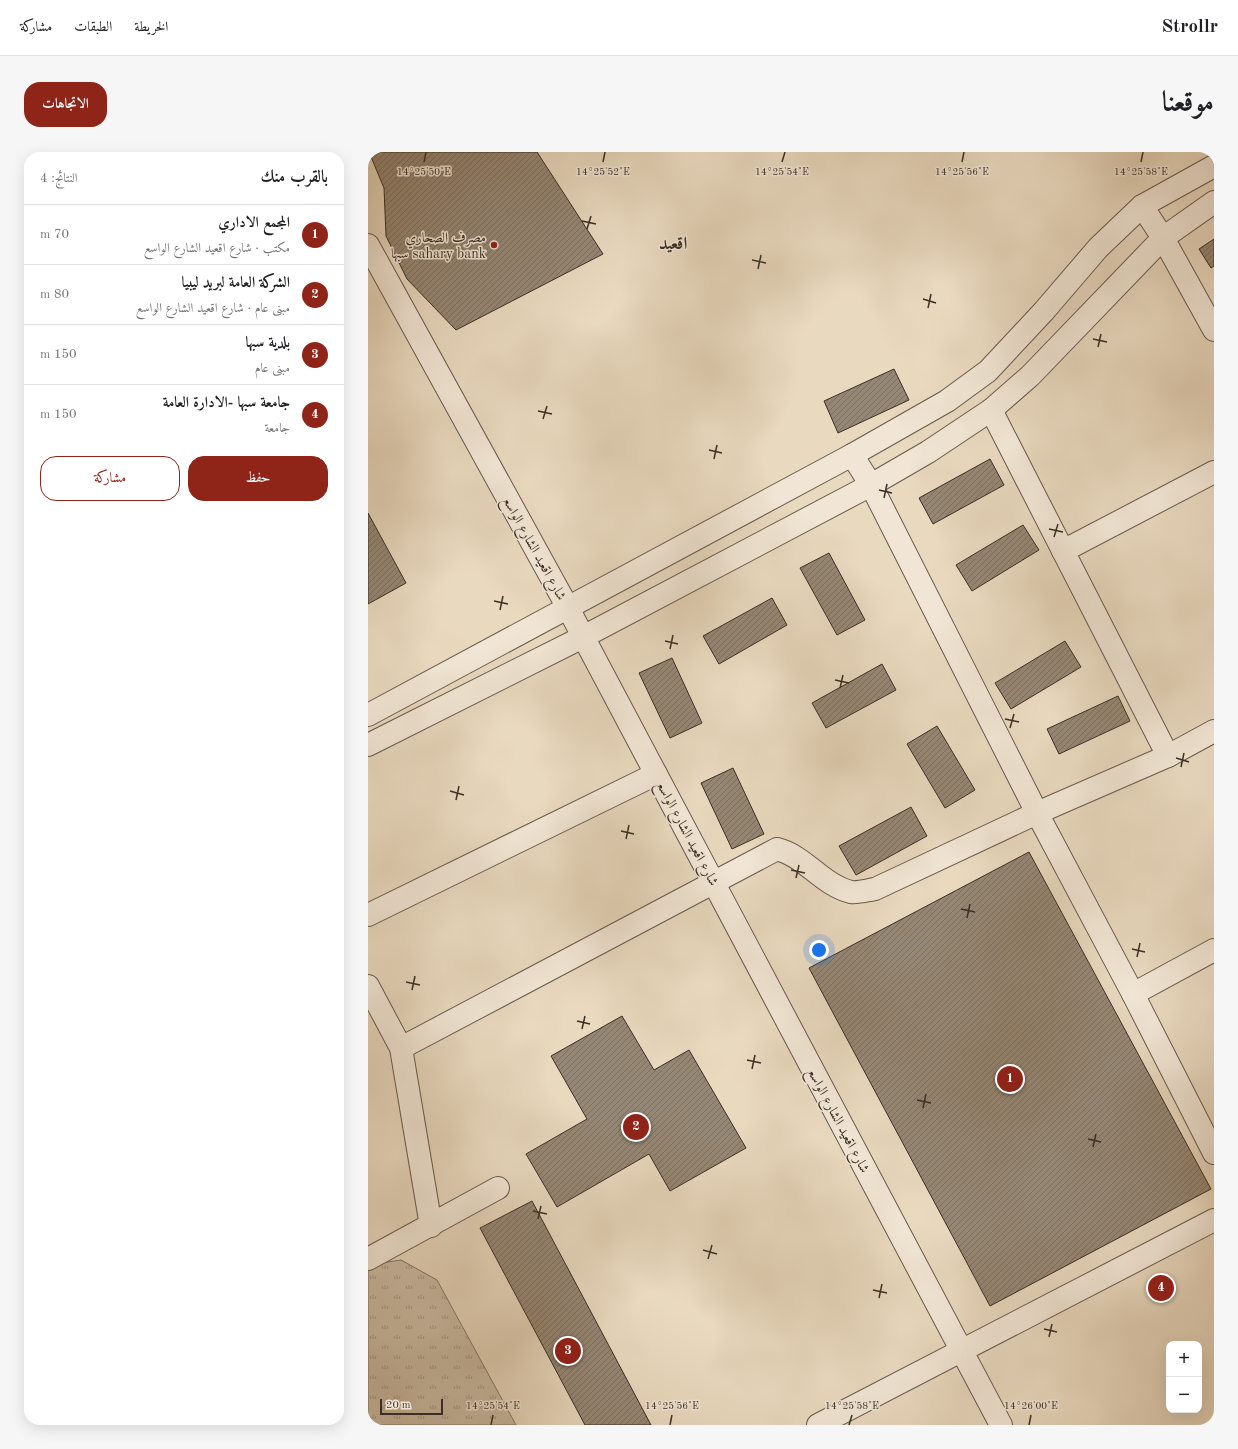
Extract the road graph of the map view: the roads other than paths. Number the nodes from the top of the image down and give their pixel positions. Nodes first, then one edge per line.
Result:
1 (1214, 166) edge
2 (1214, 202) edge
3 (1142, 206) junction
4 (1163, 238) junction
5 (368, 245) edge
6 (1214, 330) edge
7 (991, 410) junction
8 (852, 455) junction
9 (1214, 472) edge
10 (871, 485) junction
11 (1063, 550) junction
12 (568, 608) junction
13 (583, 637) junction
14 (368, 715) edge
15 (1214, 731) edge
16 (368, 745) edge
17 (1168, 756) junction
18 (656, 774) junction
19 (1037, 813) junction
20 (714, 881) junction
21 (368, 915) edge
22 (1214, 950) edge
23 (368, 986) edge
24 (1133, 994) junction
25 (401, 1048) junction
26 (1214, 1153) edge
27 (498, 1188) dead end
28 (1214, 1220) edge
29 (431, 1226) junction
30 (368, 1259) edge
31 (961, 1351) junction
32 (818, 1425) edge
33 (1001, 1425) edge

1 - 3 street
2 - 4 street
3 - 4 street
3 - 8 street
4 - 6 street
4 - 7 street
5 - 12 street, شارع اقعيد الشارع الواسع
7 - 10 street
7 - 11 street
8 - 10 street
8 - 12 street
9 - 11 street
10 - 13 street
10 - 19 street
11 - 17 street
12 - 13 street, شارع اقعيد الشارع الواسع
12 - 14 street
13 - 16 street
13 - 18 street, شارع اقعيد الشارع الواسع
15 - 17 street
17 - 19 street
18 - 20 street, شارع اقعيد الشارع الواسع
18 - 21 street
19 - 20 street
19 - 24 street
20 - 25 street
20 - 31 street, شارع اقعيد الشارع الواسع
22 - 24 street
23 - 25 street
24 - 26 street
25 - 29 street
27 - 29 street
28 - 31 street
29 - 30 street
31 - 32 street
31 - 33 street, شارع اقعيد الشارع الواسع

